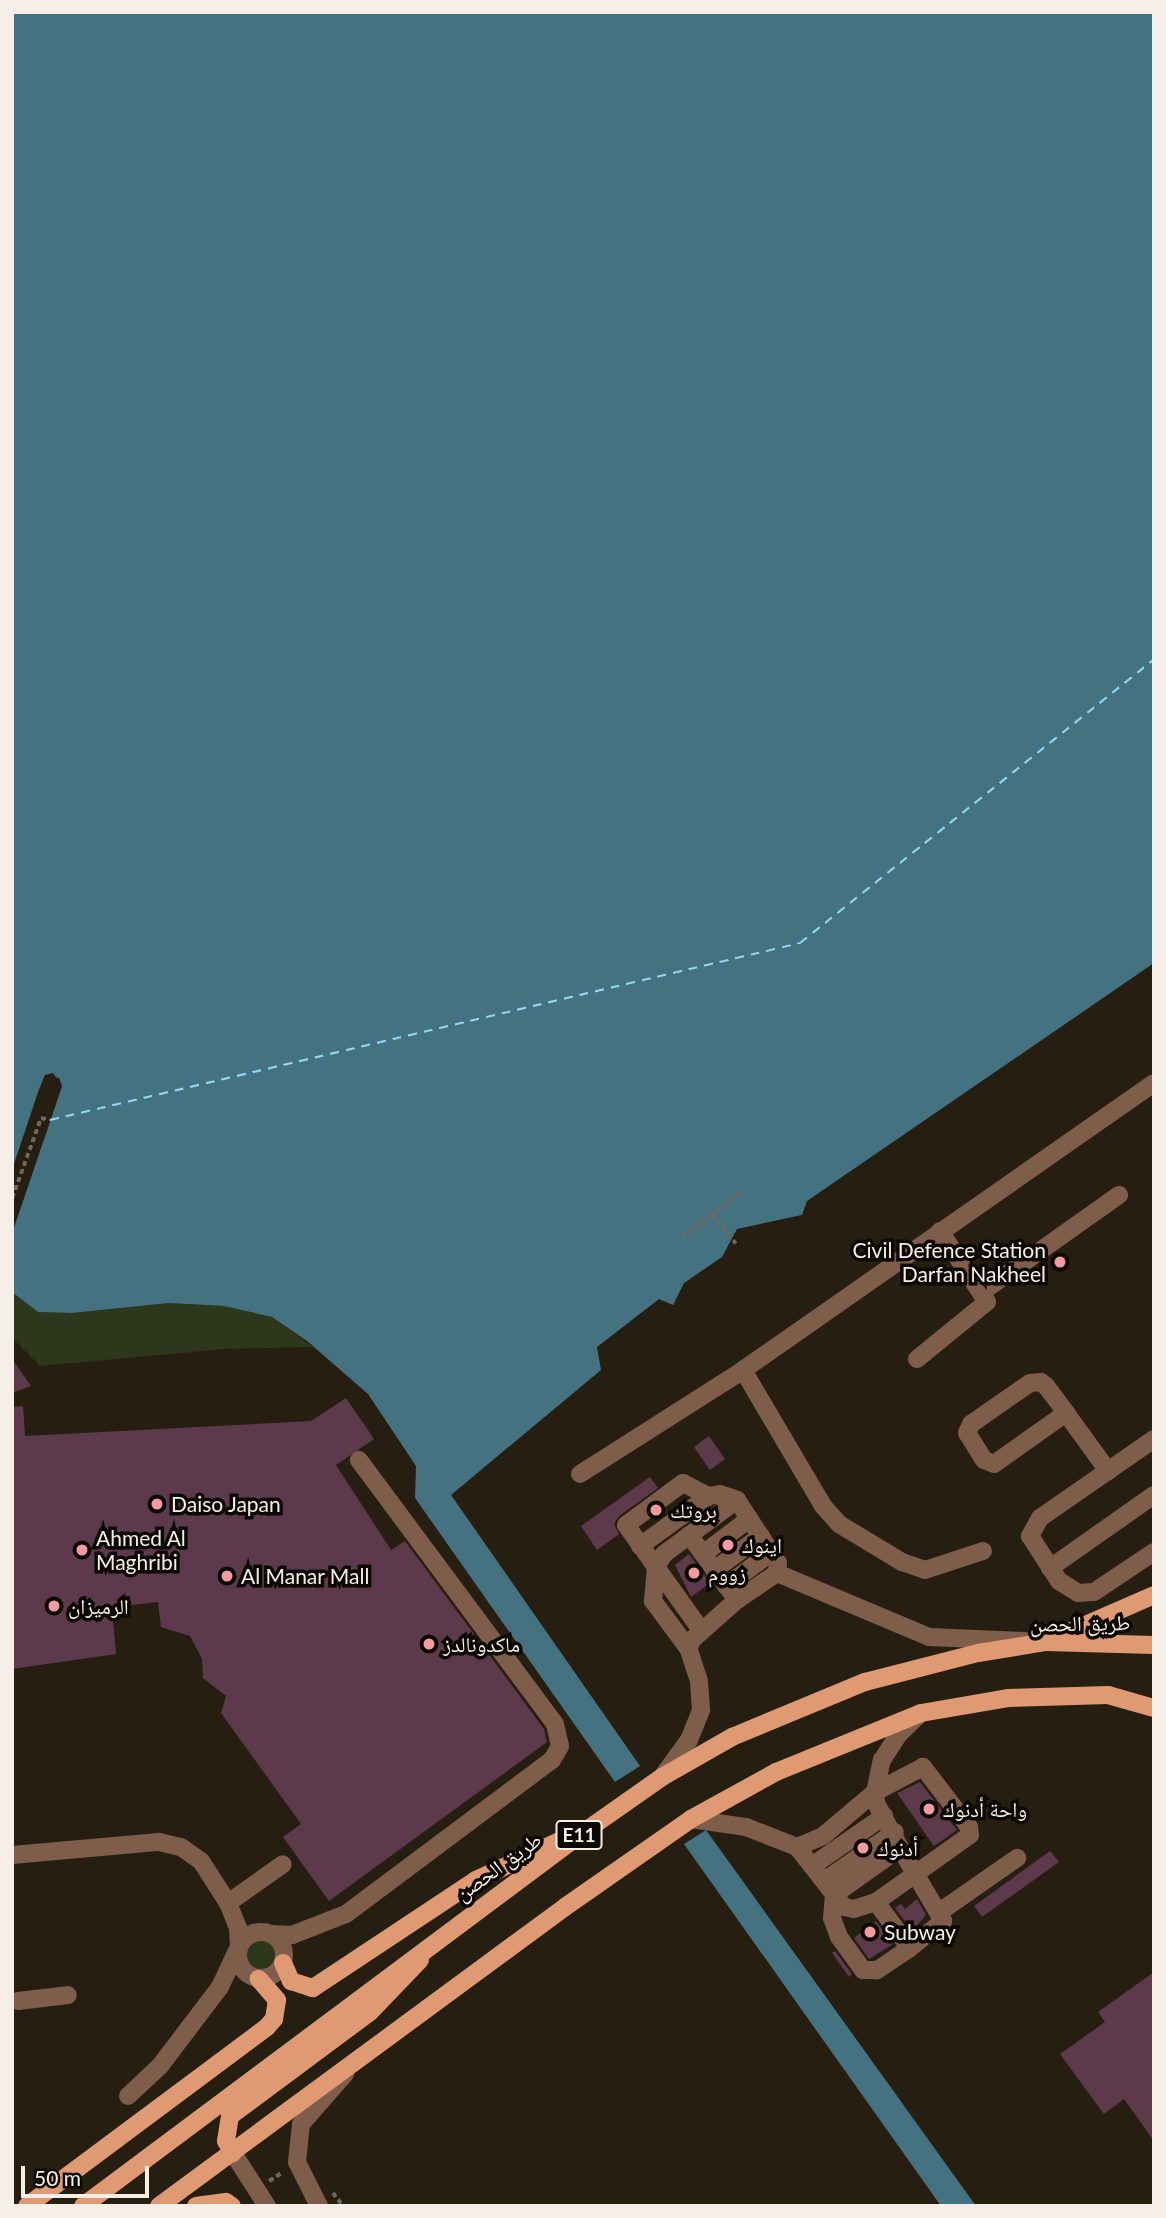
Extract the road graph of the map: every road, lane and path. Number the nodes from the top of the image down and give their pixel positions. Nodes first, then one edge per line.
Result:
1 (1154, 1083) edge
2 (50, 1121) dead end
3 (743, 1191) dead end
4 (1119, 1195) dead end
5 (12, 1198) edge
6 (712, 1214) junction
7 (940, 1231) junction
8 (682, 1237) dead end
9 (736, 1244) dead end
10 (982, 1292) junction
11 (917, 1359) dead end
12 (743, 1370) junction
13 (1066, 1413) junction
14 (1154, 1438) edge
15 (359, 1460) dead end
16 (1108, 1471) junction
17 (580, 1474) dead end
18 (703, 1492) junction
19 (1154, 1495) edge
20 (737, 1500) junction
21 (749, 1519) junction
22 (688, 1535) junction
23 (761, 1535) junction
24 (635, 1540) junction
25 (983, 1551) dead end
26 (772, 1552) junction
27 (1154, 1552) edge
28 (703, 1554) junction
29 (656, 1567) junction
30 (1050, 1568) junction
31 (714, 1570) junction
32 (777, 1573) junction
33 (754, 1589) junction
34 (731, 1593) junction
35 (1154, 1595) edge
36 (704, 1627) junction
37 (1046, 1642) junction
38 (1154, 1645) edge
39 (688, 1648) junction
40 (1154, 1708) edge
41 (921, 1713) junction
42 (662, 1777) junction
43 (875, 1792) junction
44 (884, 1816) junction
45 (691, 1819) junction
46 (581, 1834) junction
47 (897, 1840) junction
48 (797, 1847) junction
49 (12, 1855) edge
50 (1017, 1857) dead end
51 (283, 1864) dead end
52 (812, 1866) junction
53 (916, 1874) junction
54 (829, 1888) junction
55 (876, 1902) junction
56 (232, 1910) junction
57 (940, 1911) junction
58 (302, 1931) junction
59 (268, 1933) junction
60 (432, 1942) junction
61 (910, 1948) junction
62 (238, 1950) junction
63 (284, 1960) junction
64 (256, 1978) junction
65 (220, 1987) junction
66 (68, 1996) dead end
67 (19, 2001) dead end
68 (349, 2069) junction
69 (128, 2096) dead end
70 (233, 2152) junction
71 (27, 2206) edge
72 (83, 2206) edge
73 (159, 2206) edge
74 (196, 2206) edge
75 (232, 2206) edge
76 (267, 2206) edge
77 (319, 2206) edge

1 - 7 street
2 - 5 path
3 - 6 path
4 - 10 street
6 - 8 path
6 - 9 path
7 - 10 street
7 - 12 street
10 - 11 street
12 - 17 street
12 - 25 street
13 - 13 street
13 - 16 street
14 - 16 street
15 - 58 street
16 - 30 street
18 - 20 street
18 - 24 street
18 - 24 street
19 - 30 street
20 - 21 street
20 - 22 street
21 - 23 street
21 - 28 street
22 - 28 street
22 - 29 street
23 - 26 street
23 - 31 street
24 - 29 street
26 - 32 street
26 - 34 street
27 - 30 street
28 - 31 street
29 - 36 street
29 - 39 street
31 - 34 street
32 - 33 street
32 - 37 street
33 - 34 street
33 - 36 street
34 - 36 street
35 - 37 main road
36 - 39 street
37 - 38 main road, طريق الحصن / E11
37 - 42 main road, طريق الحصن / E11
39 - 42 street
40 - 41 main road, E11
41 - 43 street
41 - 45 main road, E11
42 - 46 main road, طريق الحصن / E11
43 - 44 street
43 - 48 street
43 - 53 street
44 - 47 street
44 - 52 street
45 - 48 street
45 - 68 main road, E11
46 - 60 main road, طريق الحصن / E11
46 - 63 main road
47 - 53 street
47 - 54 street
48 - 52 street
49 - 56 street
50 - 57 street
51 - 56 street
52 - 54 street
53 - 55 street
53 - 57 street
54 - 55 street
54 - 61 street
55 - 61 street
56 - 59 street
56 - 62 street
57 - 61 street
58 - 59 street
58 - 63 street
59 - 62 street
59 - 63 street
60 - 70 main road
60 - 72 main road, طريق الحصن / E11
62 - 64 street
62 - 65 street
63 - 64 street
64 - 65 street
64 - 71 main road
65 - 69 street
66 - 67 street
68 - 70 main road, E11
68 - 77 street
70 - 73 main road, E11
70 - 76 street
74 - 75 main road

